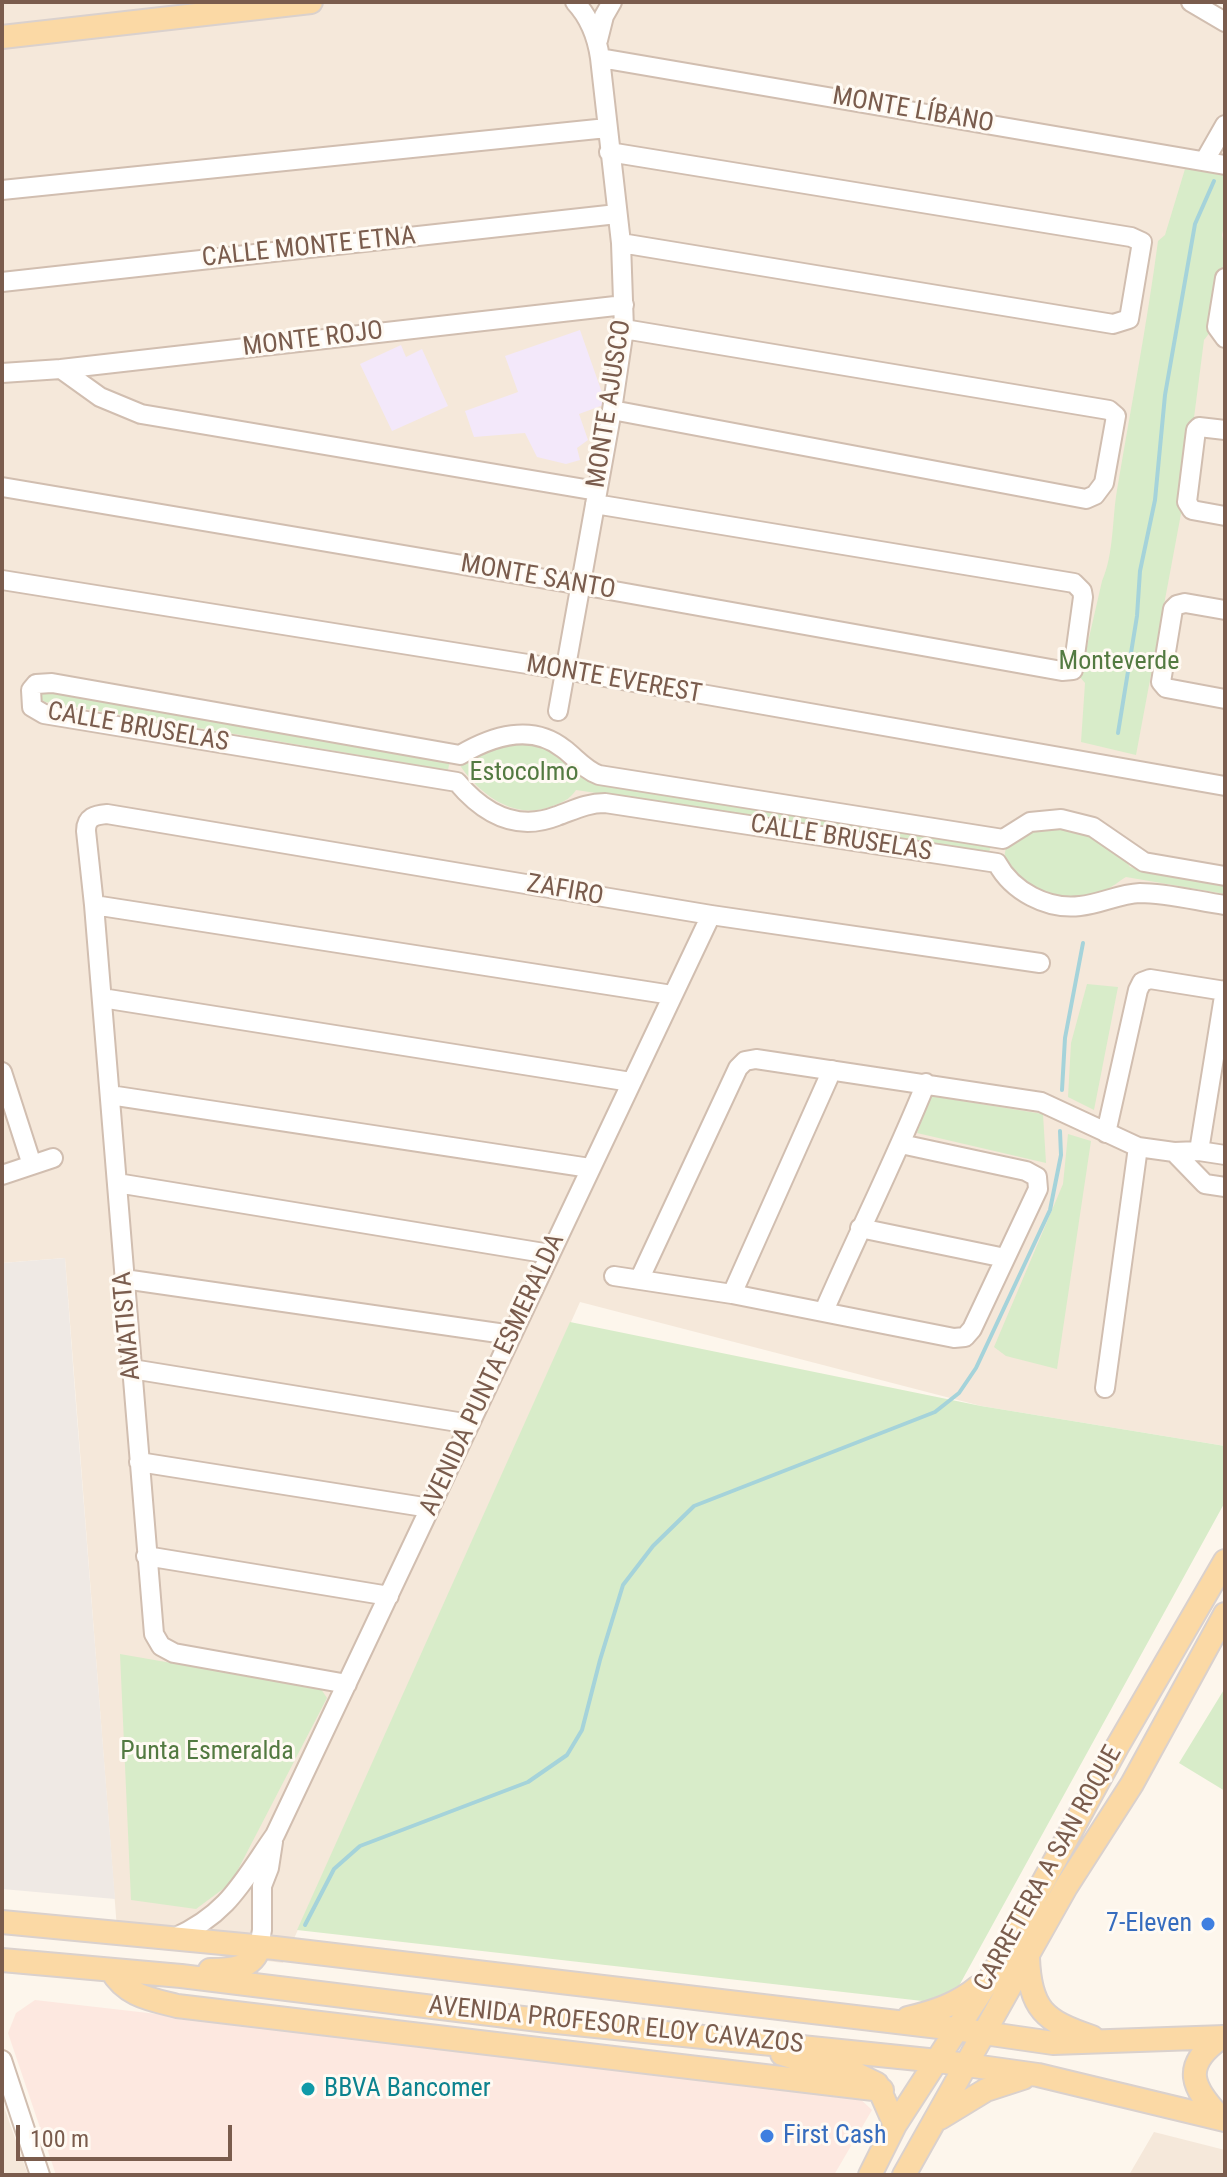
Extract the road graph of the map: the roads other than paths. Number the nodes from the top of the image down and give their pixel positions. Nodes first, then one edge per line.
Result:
1 (311, 2) edge
2 (575, 2) edge
3 (612, 2) edge
4 (1191, 2) edge
5 (1225, 22) edge
6 (2, 37) edge
7 (599, 49) junction
8 (1225, 125) edge
9 (607, 128) junction
10 (609, 152) junction
11 (1205, 160) junction
12 (1225, 165) edge
13 (2, 190) edge
14 (617, 214) junction
15 (621, 243) junction
16 (1225, 278) edge
17 (2, 282) edge
18 (624, 305) junction
19 (624, 329) junction
20 (1221, 332) edge
21 (61, 369) junction
22 (2, 373) edge
23 (612, 410) junction
24 (1225, 430) edge
25 (2, 487) edge
26 (596, 497) junction
27 (1225, 516) edge
28 (2, 580) edge
29 (581, 585) junction
30 (1225, 610) edge
31 (565, 670) junction
32 (1225, 699) edge
33 (558, 711) dead end
34 (460, 755) junction
35 (457, 782) junction
36 (1225, 786) edge
37 (92, 816) joint
38 (1003, 839) junction
39 (997, 863) junction
40 (1225, 876) edge
41 (94, 905) junction
42 (1225, 905) edge
43 (711, 915) junction
44 (1040, 963) dead end
45 (1225, 991) edge
46 (672, 995) junction
47 (102, 998) junction
48 (832, 1070) junction
49 (2, 1072) edge
50 (631, 1082) junction
51 (926, 1083) junction
52 (110, 1095) junction
53 (1106, 1133) junction
54 (901, 1144) junction
55 (1138, 1147) junction
56 (1199, 1151) junction
57 (1174, 1152) junction
58 (1225, 1155) edge
59 (53, 1158) dead end
60 (32, 1165) junction
61 (590, 1168) junction
62 (2, 1175) edge
63 (117, 1183) junction
64 (1225, 1187) edge
65 (860, 1228) junction
66 (550, 1254) junction
67 (1005, 1258) junction
68 (614, 1276) dead end
69 (640, 1278) junction
70 (124, 1279) junction
71 (732, 1294) junction
72 (824, 1311) junction
73 (512, 1335) junction
74 (132, 1369) junction
75 (1105, 1388) dead end
76 (470, 1424) junction
77 (139, 1462) junction
78 (430, 1508) junction
79 (146, 1556) junction
80 (1225, 1561) edge
81 (389, 1596) junction
82 (1225, 1614) edge
83 (347, 1684) junction
84 (275, 1835) junction
85 (2, 1922) edge
86 (174, 1938) junction
87 (259, 1947) junction
88 (1028, 1956) junction
89 (2, 1960) edge
90 (111, 1970) junction
91 (994, 1972) junction
92 (181, 1976) junction
93 (365, 1999) junction
94 (869, 2019) junction
95 (547, 2021) junction
96 (956, 2029) junction
97 (384, 2031) junction
98 (984, 2033) junction
99 (1223, 2037) edge
100 (1105, 2041) junction
101 (760, 2042) junction
102 (514, 2046) junction
103 (2, 2060) edge
104 (938, 2061) junction
105 (966, 2065) junction
106 (1038, 2075) junction
107 (882, 2090) junction
108 (1224, 2120) edge
109 (936, 2121) junction
110 (895, 2125) junction
111 (40, 2175) edge
112 (870, 2175) edge
113 (904, 2175) edge

1 - 6 main road
2 - 7 street, MONTE AJUSCO
3 - 7 street, MONTE AJUSCO
4 - 5 street
7 - 9 street, MONTE AJUSCO
7 - 11 street, MONTE LÍBANO
8 - 11 street
9 - 10 street, MONTE AJUSCO
9 - 13 street
10 - 14 street, MONTE AJUSCO
10 - 15 street
11 - 12 street, MONTE LÍBANO
14 - 15 street, MONTE AJUSCO
14 - 17 street, CALLE MONTE ETNA
15 - 18 street, MONTE AJUSCO
16 - 20 street
18 - 19 street, MONTE AJUSCO
18 - 21 street, MONTE ROJO
19 - 23 street, MONTE AJUSCO
19 - 23 street
21 - 22 street, MONTE ROJO
21 - 26 street
23 - 26 street, MONTE AJUSCO
24 - 27 street
25 - 29 street, MONTE SANTO
26 - 29 street, MONTE AJUSCO
26 - 29 street, MONTE SANTO
28 - 31 street, MONTE EVEREST
29 - 31 street, MONTE AJUSCO
30 - 32 street
31 - 33 street, MONTE AJUSCO
31 - 36 street, MONTE EVEREST
34 - 35 street
34 - 35 street, CALLE BRUSELAS
34 - 38 street, CALLE BRUSELAS
35 - 39 street, CALLE BRUSELAS
37 - 41 street, AMATISTA
37 - 43 street, ZAFIRO
38 - 39 street
38 - 40 street
39 - 42 street
41 - 46 street
41 - 47 street, AMATISTA
43 - 44 street, ZAFIRO
43 - 46 street, AVENIDA PUNTA ESMERALDA
45 - 53 street
45 - 56 street
46 - 50 street, AVENIDA PUNTA ESMERALDA
47 - 50 street
47 - 52 street, AMATISTA
48 - 51 street
48 - 69 street
48 - 71 street
49 - 60 street
50 - 61 street, AVENIDA PUNTA ESMERALDA
51 - 53 street
51 - 54 street
52 - 61 street
52 - 63 street, AMATISTA
53 - 55 street
54 - 65 street
54 - 67 street
55 - 57 street
55 - 75 street
56 - 57 street
56 - 58 street
57 - 64 street
59 - 60 street
60 - 62 street
61 - 66 street, AVENIDA PUNTA ESMERALDA
63 - 66 street
63 - 70 street, AMATISTA
65 - 67 street
65 - 72 street
66 - 73 street, AVENIDA PUNTA ESMERALDA
67 - 72 street
68 - 69 street
69 - 71 street
70 - 73 street
70 - 74 street, AMATISTA
71 - 72 street
73 - 76 street, AVENIDA PUNTA ESMERALDA
74 - 76 street
74 - 77 street, AMATISTA
76 - 78 street, AVENIDA PUNTA ESMERALDA
77 - 78 street
77 - 79 street, AMATISTA
78 - 81 street, AVENIDA PUNTA ESMERALDA
79 - 81 street
79 - 83 street, AMATISTA
80 - 91 main road, CARRETERA A SAN ROQUE
81 - 83 street, AVENIDA PUNTA ESMERALDA
82 - 88 main road, CARRETERA A SAN ROQUE
83 - 84 street, AVENIDA PUNTA ESMERALDA
84 - 86 street, AVENIDA PUNTA ESMERALDA
84 - 87 street, AVENIDA PUNTA ESMERALDA
85 - 86 main road, AVENIDA PROFESOR ELOY CAVAZOS
86 - 87 main road, AVENIDA PROFESOR ELOY CAVAZOS
87 - 92 main road
87 - 94 main road, AVENIDA PROFESOR ELOY CAVAZOS
88 - 98 main road, CARRETERA A SAN ROQUE
88 - 100 main road
89 - 90 main road, AVENIDA PROFESOR ELOY CAVAZOS
90 - 92 main road, AVENIDA PROFESOR ELOY CAVAZOS
90 - 97 main road
91 - 94 main road
91 - 96 main road, CARRETERA A SAN ROQUE
92 - 93 main road, AVENIDA PROFESOR ELOY CAVAZOS
93 - 95 main road, AVENIDA PROFESOR ELOY CAVAZOS
93 - 97 main road
94 - 96 main road, AVENIDA PROFESOR ELOY CAVAZOS
95 - 101 main road, AVENIDA PROFESOR ELOY CAVAZOS
95 - 102 main road
96 - 98 main road, AVENIDA PROFESOR ELOY CAVAZOS
96 - 104 main road, CARRETERA A SAN ROQUE
97 - 102 main road
98 - 100 main road, AVENIDA PROFESOR ELOY CAVAZOS
98 - 105 main road, CARRETERA A SAN ROQUE
99 - 100 main road, AVENIDA PROFESOR ELOY CAVAZOS
99 - 108 main road
101 - 104 main road, AVENIDA PROFESOR ELOY CAVAZOS
101 - 107 main road
102 - 107 main road
103 - 111 street
104 - 105 main road, AVENIDA PROFESOR ELOY CAVAZOS
104 - 110 main road, CARRETERA A SAN ROQUE
105 - 106 main road, AVENIDA PROFESOR ELOY CAVAZOS
105 - 109 main road, CARRETERA A SAN ROQUE
106 - 108 main road, AVENIDA PROFESOR ELOY CAVAZOS
106 - 109 main road
107 - 110 main road
109 - 113 main road, CARRETERA A SAN ROQUE
110 - 112 main road, CARRETERA A SAN ROQUE

